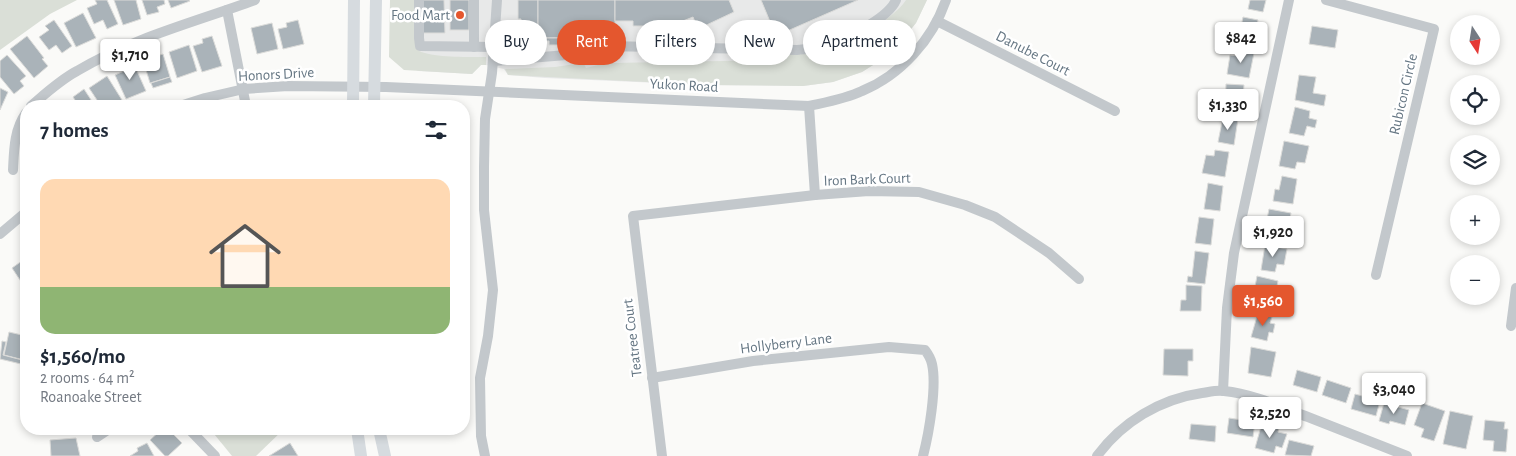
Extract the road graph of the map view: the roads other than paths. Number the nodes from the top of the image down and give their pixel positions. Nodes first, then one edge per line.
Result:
1 (255, 0) edge
2 (354, 0) edge
3 (376, 0) edge
4 (419, 0) edge
5 (474, 0) edge
6 (497, 0) edge
7 (896, 0) edge
8 (946, 0) edge
9 (1289, 0) edge
10 (1326, 0) edge
11 (227, 10) junction
12 (496, 20) edge
13 (937, 21) junction
14 (474, 47) junction
15 (485, 47) edge
16 (547, 57) edge
17 (493, 65) edge
18 (354, 87) junction
19 (374, 87) junction
20 (244, 89) junction
21 (490, 92) junction
22 (39, 100) edge
23 (199, 100) edge
24 (245, 100) edge
25 (353, 100) edge
26 (374, 100) edge
27 (809, 106) junction
28 (1115, 111) dead end
29 (20, 121) edge
30 (13, 170) dead end
31 (815, 195) junction
32 (633, 216) joint
33 (20, 217) edge
34 (0, 234) edge
35 (1376, 275) dead end
36 (1079, 279) dead end
37 (1516, 288) edge
38 (1511, 326) dead end
39 (652, 378) junction
40 (1223, 390) junction
41 (100, 435) edge
42 (195, 435) edge
43 (358, 435) edge
44 (380, 435) edge
45 (97, 437) dead end
46 (215, 456) edge
47 (361, 456) edge
48 (385, 456) edge
49 (484, 456) edge
50 (662, 456) edge
51 (923, 456) edge
52 (1097, 456) edge
53 (1407, 456) edge

1 - 11 street
2 - 18 main road
3 - 19 main road
4 - 14 street
5 - 14 street
6 - 12 street
7 - 16 street
8 - 13 street, Yukon Road
9 - 40 street
10 - 35 street, Rubicon Circle
11 - 20 street
11 - 22 street
13 - 27 street, Yukon Road
13 - 28 street, Danube Court
14 - 15 street
17 - 21 street
18 - 19 street, Honors Drive
18 - 20 street, Honors Drive
18 - 25 main road
19 - 21 street, Yukon Road
19 - 26 main road
20 - 23 street, Honors Drive
20 - 24 street
21 - 27 street, Yukon Road
21 - 49 street
27 - 31 street
29 - 30 street
31 - 32 street, Iron Bark Court
31 - 36 street, Iron Bark Court
32 - 39 street, Teatree Court
33 - 34 street
37 - 38 street
39 - 50 street, Teatree Court
39 - 51 street, Hollyberry Lane
40 - 52 street
40 - 53 street
41 - 45 street
42 - 46 street
43 - 47 main road
44 - 48 main road

